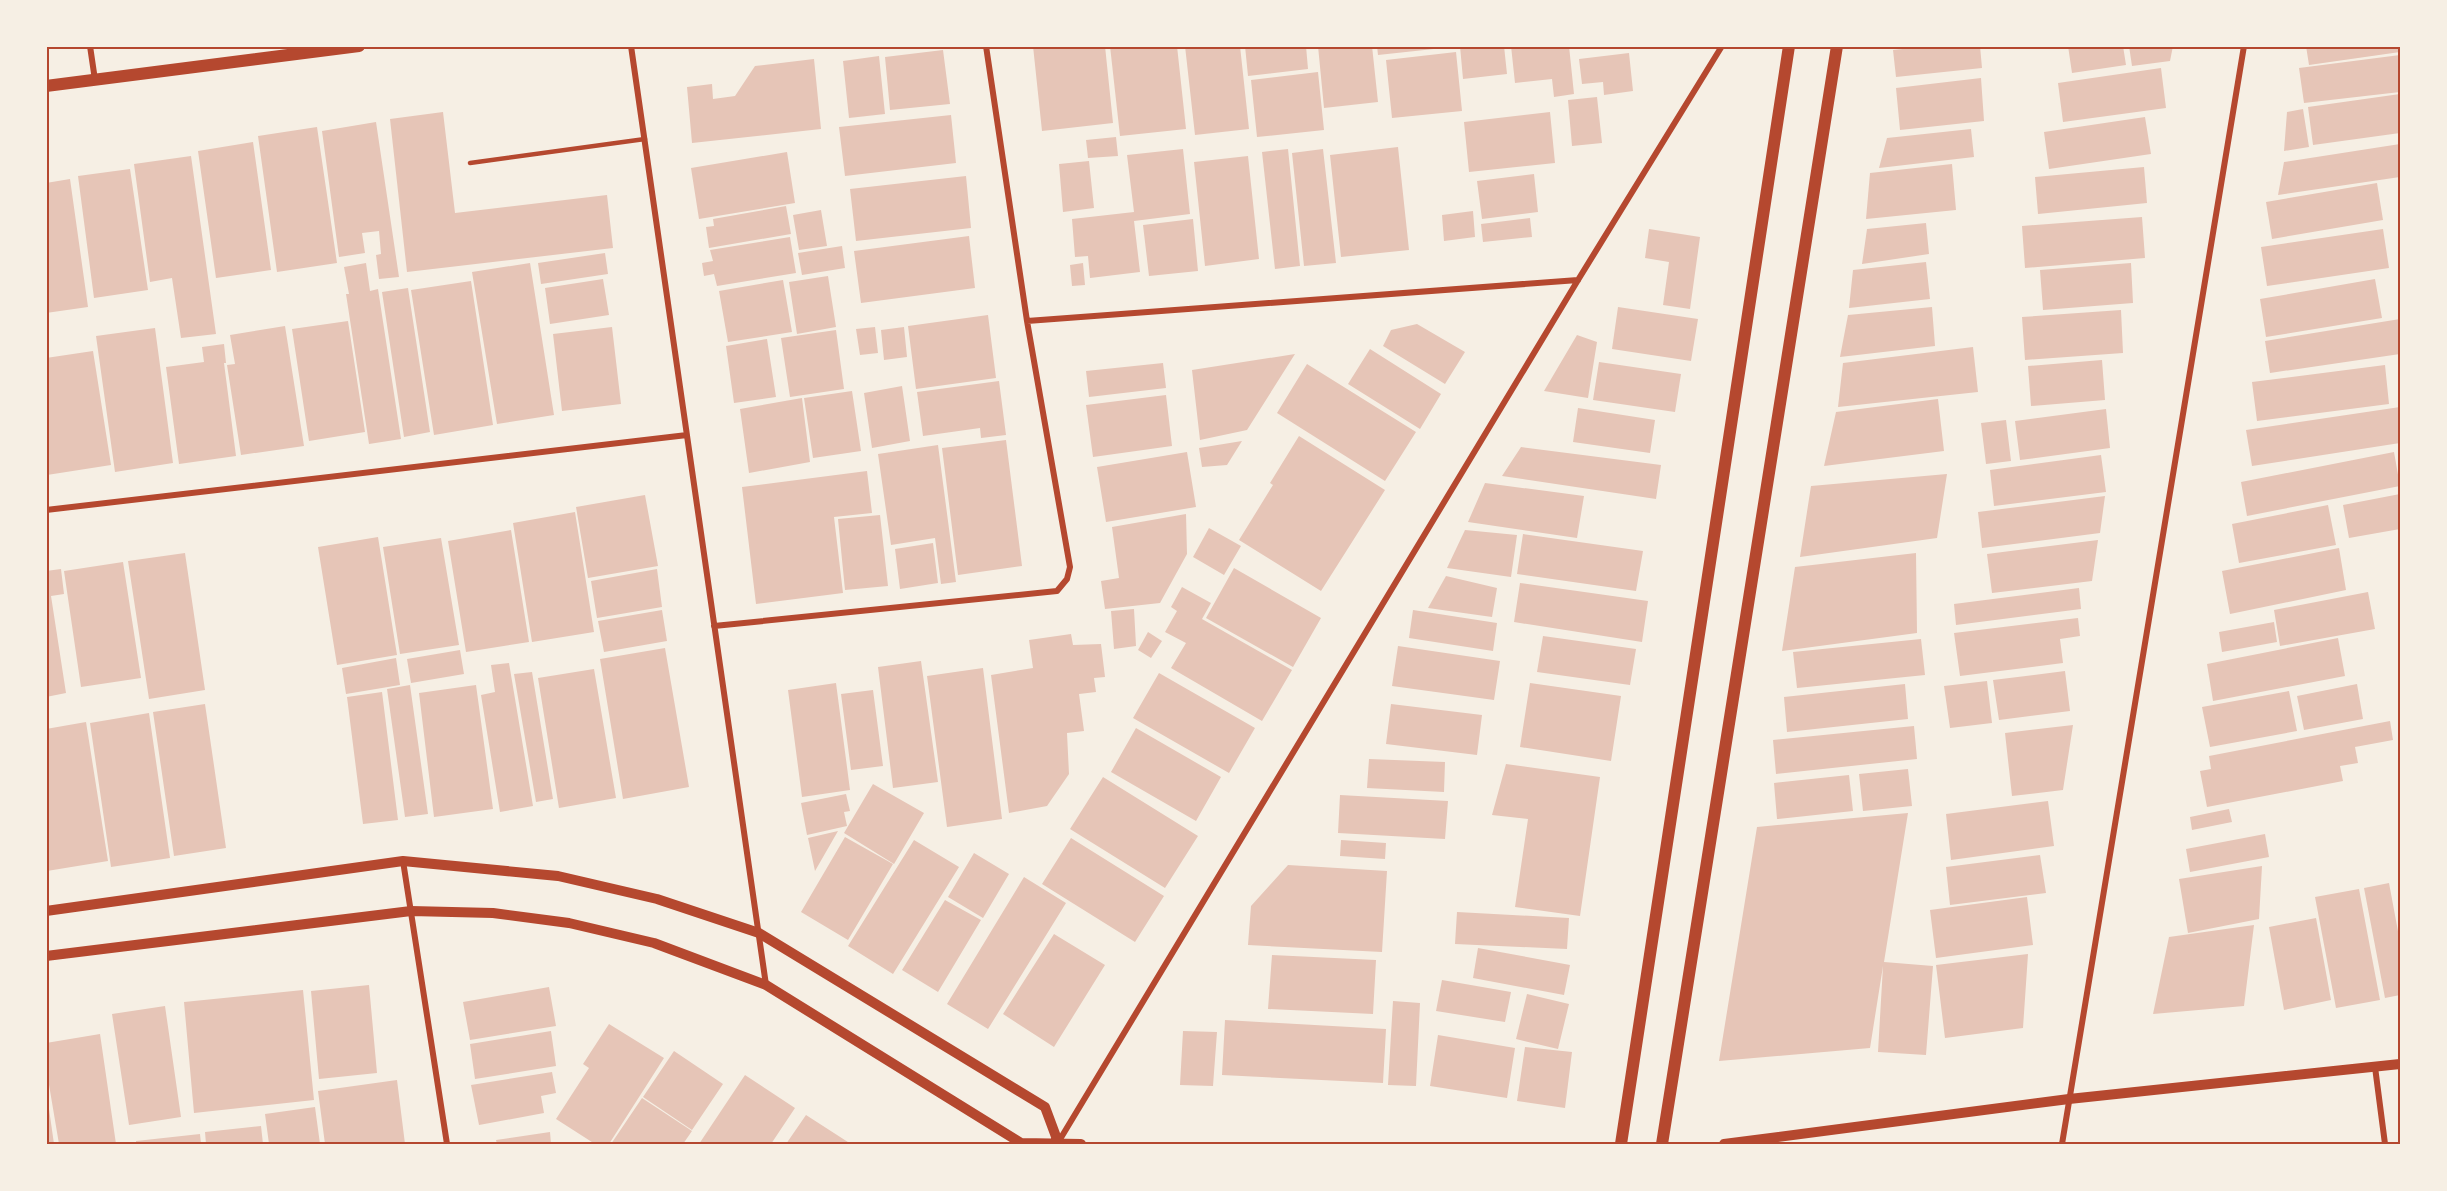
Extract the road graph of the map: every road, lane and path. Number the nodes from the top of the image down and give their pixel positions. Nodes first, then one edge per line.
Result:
1 (90, 46) edge
2 (359, 46) edge
3 (632, 46) edge
4 (986, 46) edge
5 (1722, 46) edge
6 (1789, 46) edge
7 (1836, 46) edge
8 (2244, 46) edge
9 (95, 81) junction
10 (46, 87) edge
11 (645, 139) junction
12 (470, 163) dead end
13 (1578, 280) junction
14 (1027, 321) junction
15 (687, 435) junction
16 (46, 510) edge
17 (714, 626) junction
18 (402, 861) junction
19 (46, 911) edge
20 (411, 911) junction
21 (759, 933) junction
22 (46, 956) edge
23 (766, 985) junction
24 (2400, 1064) edge
25 (2375, 1067) junction
26 (2069, 1100) junction
27 (1057, 1143) edge
28 (447, 1144) edge
29 (1081, 1144) edge
30 (1621, 1144) edge
31 (1662, 1144) edge
32 (1724, 1144) edge
33 (2062, 1144) edge
34 (2385, 1144) edge

1 - 9 street
2 - 9 main road
3 - 11 street
4 - 14 street
5 - 13 street
6 - 30 main road
7 - 31 main road
8 - 26 street
9 - 10 main road
11 - 12 lane
11 - 15 street
13 - 14 street
13 - 27 street
14 - 17 street
15 - 16 street
15 - 17 street
17 - 21 street
18 - 19 street
18 - 20 street
18 - 21 street
20 - 22 street
20 - 23 street
20 - 28 street
21 - 23 street
21 - 27 street
23 - 27 street
24 - 25 street
25 - 26 street
25 - 34 street
26 - 32 street
26 - 33 street
27 - 29 street

